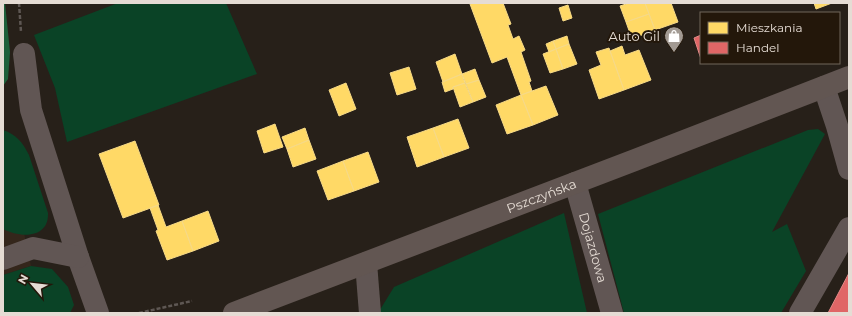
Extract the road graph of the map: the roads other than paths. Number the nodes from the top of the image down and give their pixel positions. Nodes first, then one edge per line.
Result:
1 (24, 54) road end
2 (849, 77) edge
3 (824, 87) junction
4 (849, 169) edge
5 (575, 183) junction
6 (849, 228) edge
7 (78, 257) junction
8 (3, 259) edge
9 (366, 263) junction
10 (98, 313) edge
11 (234, 313) edge
12 (370, 313) edge
13 (612, 313) edge
14 (800, 313) edge

1 - 7 lane
2 - 3 main road, Pszczyńska
3 - 4 lane
3 - 5 main road, Pszczyńska
5 - 9 main road, Pszczyńska
5 - 13 lane, Dojazdowa
6 - 14 lane
7 - 8 lane
7 - 10 lane
9 - 11 main road, Pszczyńska
9 - 12 lane

